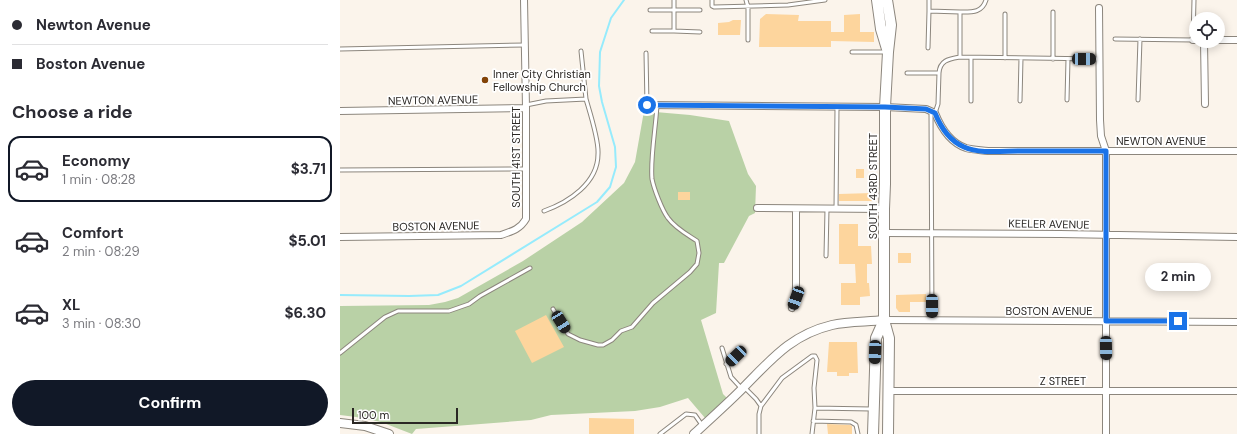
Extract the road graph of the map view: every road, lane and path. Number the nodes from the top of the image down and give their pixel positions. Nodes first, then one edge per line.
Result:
1 (524, 0) edge
2 (674, 0) edge
3 (712, 0) edge
4 (746, 0) edge
5 (824, 0) edge
6 (876, 0) edge
7 (888, 0) edge
8 (929, 0) edge
9 (986, 0) edge
10 (1194, 0) edge
11 (748, 7) junction
12 (1099, 8) dead end
13 (650, 10) dead end
14 (674, 10) junction
15 (700, 10) dead end
16 (929, 11) junction
17 (960, 12) junction
18 (1053, 12) dead end
19 (1194, 12) edge
20 (1006, 14) dead end
21 (652, 31) dead end
22 (674, 31) junction
23 (700, 32) dead end
24 (1115, 39) dead end
25 (1140, 39) junction
26 (748, 40) dead end
27 (1189, 40) edge
28 (1225, 40) edge
29 (1237, 40) edge
30 (525, 45) junction
31 (928, 48) dead end
32 (1204, 48) edge
33 (340, 49) edge
34 (581, 51) dead end
35 (852, 52) dead end
36 (888, 52) junction
37 (646, 53) dead end
38 (960, 58) junction
39 (971, 58) junction
40 (1005, 58) junction
41 (1021, 58) junction
42 (1053, 59) junction
43 (1068, 59) junction
44 (1099, 59) junction
45 (907, 73) dead end
46 (939, 73) junction
47 (586, 99) junction
48 (1067, 100) dead end
49 (1138, 100) dead end
50 (971, 101) dead end
51 (1020, 101) dead end
52 (1205, 104) dead end
53 (647, 105) joint
54 (658, 105) junction
55 (526, 107) junction
56 (885, 107) junction
57 (837, 108) junction
58 (340, 111) edge
59 (933, 112) junction
60 (1106, 151) junction
61 (1237, 151) edge
62 (526, 169) junction
63 (340, 170) edge
64 (757, 208) dead end
65 (796, 209) junction
66 (827, 209) junction
67 (836, 209) junction
68 (884, 209) junction
69 (544, 211) dead end
70 (526, 218) joint
71 (932, 232) junction
72 (885, 233) junction
73 (1106, 234) junction
74 (340, 237) edge
75 (1237, 237) edge
76 (826, 256) dead end
77 (530, 268) dead end
78 (792, 308) dead end
79 (553, 309) dead end
80 (884, 320) junction
81 (932, 321) junction
82 (1106, 321) junction
83 (1237, 322) edge
84 (722, 348) dead end
85 (742, 351) dead end
86 (340, 353) edge
87 (726, 364) junction
88 (743, 388) junction
89 (888, 391) junction
90 (1106, 391) junction
91 (1237, 391) edge
92 (761, 406) junction
93 (815, 408) junction
94 (874, 409) junction
95 (812, 421) junction
96 (340, 423) edge
97 (703, 426) junction
98 (389, 434) edge
99 (660, 434) edge
100 (694, 434) edge
101 (759, 434) edge
102 (812, 434) edge
103 (858, 434) edge
104 (873, 434) edge
105 (888, 434) edge
106 (1106, 434) edge

1 - 30 street, SOUTH 41ST STREET
2 - 14 lane
3 - 11 lane
4 - 11 lane
5 - 11 lane
6 - 36 main road, SOUTH 43RD STREET
7 - 36 main road, SOUTH 43RD STREET
8 - 16 lane
9 - 17 lane
10 - 19 lane
11 - 26 lane
12 - 44 street
13 - 14 lane
14 - 15 lane
14 - 22 lane
16 - 17 lane
16 - 31 lane
17 - 38 lane
18 - 42 lane
20 - 40 lane
21 - 22 lane
22 - 23 lane
24 - 25 lane
25 - 27 lane
25 - 49 lane
28 - 29 street
30 - 33 lane
30 - 55 street, SOUTH 41ST STREET
32 - 52 street
34 - 47 lane
35 - 36 lane
36 - 56 main road, SOUTH 43RD STREET
37 - 53 lane
38 - 39 lane
38 - 46 lane
39 - 40 lane
39 - 50 lane
40 - 41 lane
41 - 42 lane
41 - 51 lane
42 - 43 lane
43 - 44 lane
43 - 48 lane
44 - 60 street
45 - 46 lane
46 - 59 lane
47 - 55 lane
47 - 69 lane
53 - 54 street
54 - 57 street
54 - 79 lane
55 - 58 street, NEWTON AVENUE
55 - 62 street, SOUTH 41ST STREET
56 - 57 street
56 - 59 street
56 - 68 main road, SOUTH 43RD STREET
57 - 67 lane
59 - 60 street, NEWTON AVENUE
59 - 71 lane
60 - 61 street, NEWTON AVENUE
60 - 73 street
62 - 63 lane
62 - 70 street, SOUTH 41ST STREET
64 - 65 street
65 - 66 street
65 - 78 street
66 - 67 street
66 - 76 lane
67 - 68 street
68 - 72 main road, SOUTH 43RD STREET
70 - 74 street, BOSTON AVENUE
71 - 72 street, KEELER AVENUE
71 - 73 street, KEELER AVENUE
71 - 81 lane
72 - 80 main road, SOUTH 43RD STREET
73 - 75 street, KEELER AVENUE
73 - 82 street
77 - 86 lane
80 - 81 street, BOSTON AVENUE
80 - 88 street
80 - 89 main road, SOUTH 43RD STREET
80 - 94 main road, SOUTH 43RD STREET
81 - 82 street, BOSTON AVENUE
82 - 83 street, BOSTON AVENUE
82 - 90 street
84 - 87 lane
85 - 87 lane
87 - 88 lane
88 - 92 lane
88 - 97 street
89 - 90 street, Z STREET
89 - 105 main road, SOUTH 43RD STREET
90 - 91 street, Z STREET
90 - 106 street
92 - 93 lane
92 - 101 lane
93 - 94 lane
93 - 95 lane
94 - 104 main road, SOUTH 43RD STREET
95 - 102 lane
95 - 103 lane
96 - 98 street
97 - 99 lane
97 - 100 street

